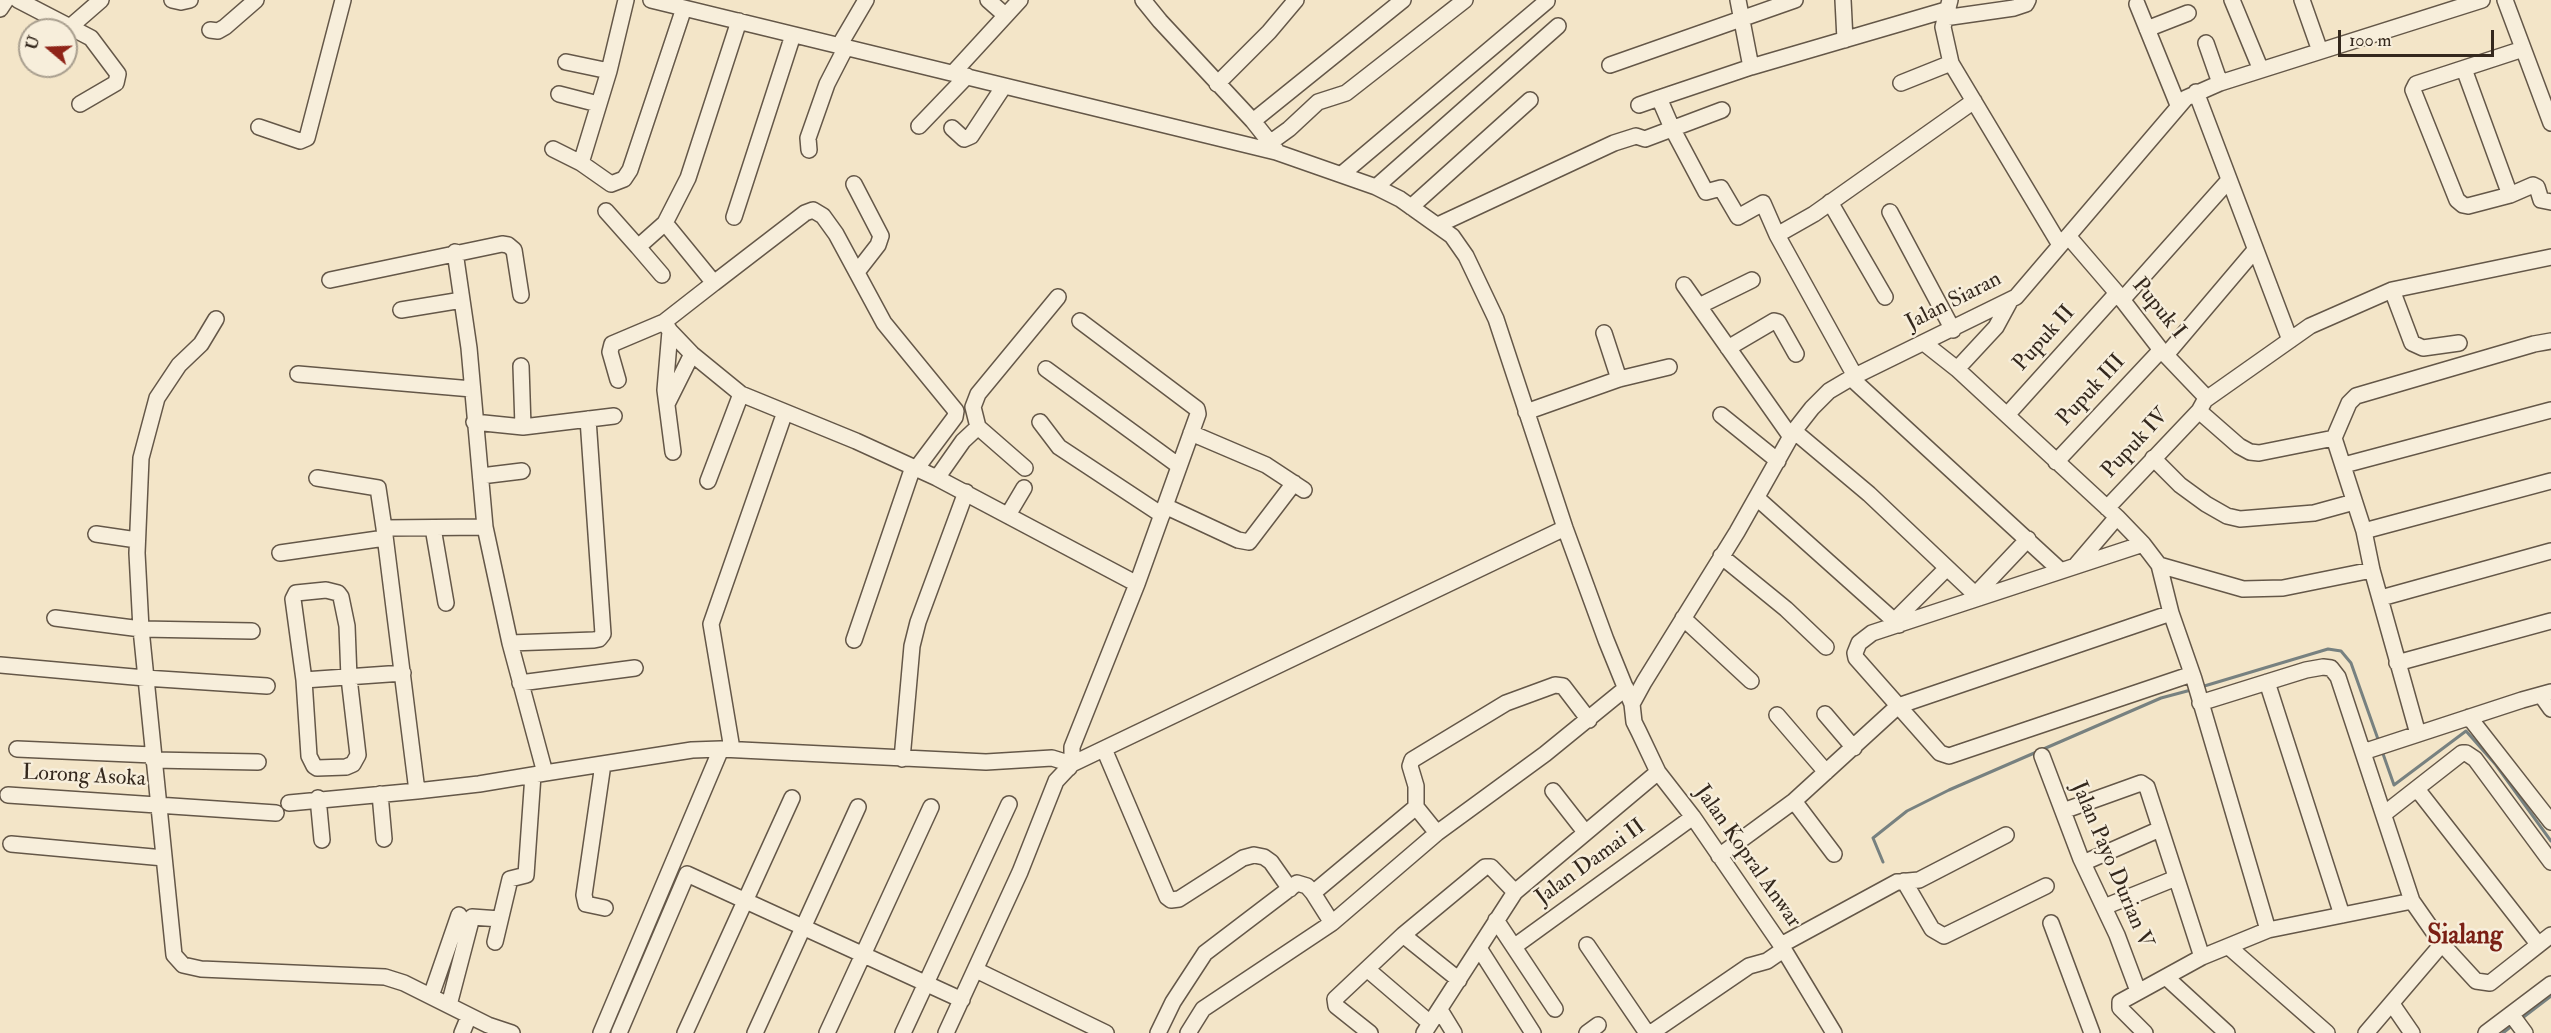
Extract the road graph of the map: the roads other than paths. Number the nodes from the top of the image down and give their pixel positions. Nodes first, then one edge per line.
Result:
1 (6, 0) edge
2 (18, 0) edge
3 (101, 0) edge
4 (172, 0) edge
5 (190, 0) edge
6 (256, 0) edge
7 (343, 0) edge
8 (626, 0) edge
9 (651, 0) edge
10 (866, 0) edge
11 (988, 0) edge
12 (1020, 0) edge
13 (1143, 0) edge
14 (1296, 0) edge
15 (1403, 0) edge
16 (1464, 0) edge
17 (1738, 0) edge
18 (1795, 0) edge
19 (1843, 0) edge
20 (2232, 0) edge
21 (2302, 0) edge
22 (2482, 0) edge
23 (2505, 0) edge
24 (1547, 1) edge
25 (2030, 1) edge
26 (2137, 4) dead end
27 (684, 8) junction
28 (0, 9) edge
29 (1947, 9) edge
30 (2188, 13) dead end
31 (1005, 15) junction
32 (53, 18) edge
33 (1743, 19) junction
34 (78, 20) edge
35 (739, 21) junction
36 (1557, 26) dead end
37 (2148, 29) junction
38 (210, 30) dead end
39 (78, 31) edge
40 (793, 34) junction
41 (1845, 40) junction
42 (2205, 43) dead end
43 (842, 46) junction
44 (2523, 49) junction
45 (2320, 51) junction
46 (566, 62) dead end
47 (1951, 63) junction
48 (1610, 64) dead end
49 (1751, 67) junction
50 (2464, 69) junction
51 (2260, 70) junction
52 (609, 71) junction
53 (960, 75) junction
54 (1901, 83) dead end
55 (2220, 83) junction
56 (1217, 84) junction
57 (1004, 86) junction
58 (2196, 92) junction
59 (559, 94) dead end
60 (1659, 98) junction
61 (1530, 100) dead end
62 (1974, 101) junction
63 (80, 104) dead end
64 (598, 104) junction
65 (1639, 105) dead end
66 (2178, 105) junction
67 (1722, 110) dead end
68 (1253, 121) junction
69 (2551, 123) edge
70 (919, 126) dead end
71 (259, 127) dead end
72 (952, 128) dead end
73 (1672, 129) junction
74 (1274, 147) junction
75 (552, 149) dead end
76 (809, 150) dead end
77 (581, 163) junction
78 (1342, 174) junction
79 (2229, 180) junction
80 (854, 184) dead end
81 (1376, 187) junction
82 (2510, 195) junction
83 (1830, 202) junction
84 (2551, 202) edge
85 (1411, 207) junction
86 (606, 211) dead end
87 (1890, 212) dead end
88 (734, 217) dead end
89 (664, 223) junction
90 (1438, 225) junction
91 (1777, 235) junction
92 (2064, 240) junction
93 (638, 248) junction
94 (2255, 250) junction
95 (454, 252) junction
96 (2551, 257) edge
97 (857, 272) junction
98 (662, 275) dead end
99 (330, 280) dead end
100 (1752, 280) dead end
101 (714, 283) junction
102 (1684, 285) dead end
103 (2392, 291) junction
104 (521, 295) dead end
105 (1058, 297) dead end
106 (1885, 297) dead end
107 (2120, 297) junction
108 (462, 300) junction
109 (2009, 303) junction
110 (1699, 306) junction
111 (401, 310) dead end
112 (216, 319) dead end
113 (1080, 321) dead end
114 (667, 327) junction
115 (1953, 330) junction
116 (1604, 333) dead end
117 (2290, 340) junction
118 (2551, 341) edge
119 (1924, 343) junction
120 (2459, 343) dead end
121 (1728, 348) junction
122 (2163, 352) junction
123 (692, 354) junction
124 (1796, 354) dead end
125 (520, 366) dead end
126 (1669, 367) dead end
127 (1046, 369) dead end
128 (1957, 369) junction
129 (298, 374) dead end
130 (1853, 377) junction
131 (1618, 379) junction
132 (618, 380) dead end
133 (472, 389) junction
134 (741, 394) junction
135 (667, 404) junction
136 (2202, 405) junction
137 (2551, 410) edge
138 (785, 412) junction
139 (1526, 412) junction
140 (1721, 415) dead end
141 (2007, 415) junction
142 (614, 416) dead end
143 (588, 419) junction
144 (474, 422) junction
145 (1040, 422) dead end
146 (523, 427) junction
147 (978, 428) junction
148 (1191, 433) junction
149 (1793, 434) junction
150 (2334, 438) junction
151 (673, 452) dead end
152 (2153, 458) junction
153 (1778, 461) junction
154 (2056, 462) junction
155 (2344, 465) junction
156 (1179, 466) junction
157 (915, 468) junction
158 (1025, 468) dead end
159 (522, 471) dead end
160 (481, 476) junction
161 (317, 478) dead end
162 (937, 478) junction
163 (708, 481) dead end
164 (2551, 481) edge
165 (1024, 488) dead end
166 (966, 492) junction
167 (1757, 498) junction
168 (2354, 502) junction
169 (1163, 511) junction
170 (2112, 513) junction
171 (1008, 515) junction
172 (485, 527) junction
173 (433, 528) junction
174 (1565, 528) junction
175 (2364, 531) junction
176 (385, 533) junction
177 (96, 534) dead end
178 (2028, 539) junction
179 (137, 540) junction
180 (2143, 544) junction
181 (2551, 551) edge
182 (280, 553) dead end
183 (1721, 556) junction
184 (2159, 565) junction
185 (1947, 568) junction
186 (2068, 569) junction
187 (2372, 570) junction
188 (1137, 584) junction
189 (1978, 596) junction
190 (2381, 598) junction
191 (446, 603) dead end
192 (2171, 613) junction
193 (55, 618) dead end
194 (1683, 618) junction
195 (2551, 621) edge
196 (1897, 623) junction
197 (141, 629) junction
198 (252, 631) dead end
199 (854, 640) dead end
200 (510, 643) junction
201 (1826, 647) dead end
202 (2397, 663) junction
203 (0, 665) edge
204 (635, 668) dead end
205 (403, 673) junction
206 (2193, 677) junction
207 (145, 678) junction
208 (349, 678) junction
209 (304, 680) junction
210 (1751, 681) dead end
211 (2267, 682) junction
212 (520, 683) junction
213 (267, 686) dead end
214 (1626, 688) junction
215 (2546, 694) edge
216 (2199, 700) junction
217 (1632, 704) junction
218 (1899, 706) junction
219 (2551, 709) edge
220 (1825, 714) dead end
221 (1777, 715) dead end
222 (2469, 717) junction
223 (1589, 720) junction
224 (2418, 734) junction
225 (1854, 748) junction
226 (17, 749) dead end
227 (727, 749) junction
228 (1104, 749) junction
229 (2374, 749) junction
230 (2042, 756) dead end
231 (153, 758) junction
232 (902, 759) junction
233 (258, 762) dead end
234 (603, 764) junction
235 (1070, 766) junction
236 (1658, 772) junction
237 (1826, 772) junction
238 (539, 774) junction
239 (2417, 789) junction
240 (417, 791) junction
241 (1553, 791) dead end
242 (380, 794) junction
243 (8, 795) dead end
244 (318, 798) junction
245 (792, 798) dead end
246 (1794, 801) junction
247 (289, 803) dead end
248 (158, 804) junction
249 (1009, 804) dead end
250 (858, 807) dead end
251 (931, 807) dead end
252 (1416, 807) junction
253 (2063, 811) junction
254 (276, 813) dead end
255 (2384, 814) junction
256 (1693, 817) junction
257 (2551, 822) edge
258 (2160, 829) junction
259 (1585, 832) junction
260 (1437, 833) junction
261 (2006, 835) dead end
262 (384, 839) dead end
263 (322, 840) dead end
264 (11, 844) dead end
265 (1834, 854) dead end
266 (1719, 856) junction
267 (164, 858) junction
268 (2551, 862) edge
269 (2083, 863) junction
270 (2176, 878) junction
271 (1904, 881) junction
272 (2046, 886) dead end
273 (1290, 889) junction
274 (1515, 892) junction
275 (1313, 893) junction
276 (745, 899) junction
277 (2412, 901) junction
278 (2104, 907) junction
279 (605, 908) dead end
280 (459, 915) dead end
281 (2342, 915) junction
282 (500, 919) junction
283 (1496, 920) junction
284 (1332, 922) junction
285 (2051, 923) dead end
286 (802, 926) junction
287 (2268, 930) junction
288 (1403, 935) junction
289 (2551, 935) edge
290 (495, 942) dead end
291 (2442, 944) junction
292 (2538, 944) junction
293 (1587, 945) dead end
294 (1515, 946) junction
295 (1782, 947) junction
296 (2229, 947) junction
297 (1479, 948) junction
298 (862, 954) junction
299 (2202, 957) junction
300 (1366, 969) junction
301 (976, 970) junction
302 (2167, 978) junction
303 (1459, 980) junction
304 (927, 984) junction
305 (2551, 984) edge
306 (2138, 991) junction
307 (431, 996) junction
308 (962, 1000) junction
309 (2392, 1004) junction
310 (449, 1005) junction
311 (1555, 1009) dead end
312 (1440, 1010) junction
313 (469, 1016) junction
314 (2518, 1023) edge
315 (1427, 1028) edge
316 (462, 1033) edge
317 (512, 1033) edge
318 (601, 1033) edge
319 (619, 1033) edge
320 (685, 1033) edge
321 (755, 1033) edge
322 (827, 1033) edge
323 (903, 1033) edge
324 (946, 1033) edge
325 (1106, 1033) edge
326 (1158, 1033) edge
327 (1188, 1033) edge
328 (1370, 1033) edge
329 (1454, 1033) edge
330 (1533, 1033) edge
331 (1649, 1033) edge
332 (1834, 1033) edge
333 (2092, 1033) edge
334 (2145, 1033) edge
335 (2227, 1033) edge
336 (2327, 1033) edge
337 (2366, 1033) edge
338 (2412, 1033) edge
339 (2486, 1033) edge

1 - 28 street
2 - 32 street
3 - 34 street
4 - 5 street
6 - 38 street
7 - 71 street
8 - 52 street
9 - 27 street, Jalan Kopral Anwar
10 - 43 street
11 - 31 street
12 - 31 street
13 - 56 street
14 - 56 street
15 - 68 street
16 - 74 street
17 - 33 street
18 - 33 street
19 - 41 street
20 - 51 street
21 - 45 street
22 - 45 street, Jalan Siaran
23 - 44 street
24 - 78 street
25 - 29 street
26 - 37 street
27 - 35 street, Jalan Kopral Anwar
27 - 77 street
29 - 41 street
29 - 47 street, Pupuk I
30 - 37 street
31 - 53 street
33 - 48 street
33 - 49 street
35 - 40 street, Jalan Kopral Anwar
35 - 89 street
36 - 81 street
37 - 66 street
39 - 63 street
40 - 43 street, Jalan Kopral Anwar
40 - 88 street
41 - 49 street
42 - 55 street
43 - 53 street, Jalan Kopral Anwar
43 - 76 street
44 - 50 street
44 - 69 street
45 - 51 street, Jalan Siaran
46 - 52 street
47 - 54 street
47 - 62 street, Pupuk I
49 - 60 street
50 - 82 street
50 - 82 street
51 - 55 street, Jalan Siaran
52 - 64 street
53 - 57 street, Jalan Kopral Anwar
53 - 70 street
55 - 58 street, Jalan Siaran
56 - 68 street
57 - 72 street
57 - 74 street, Jalan Kopral Anwar
58 - 66 street, Jalan Siaran
58 - 79 street
59 - 64 street
60 - 65 street
60 - 73 street
61 - 85 street
62 - 83 street
62 - 92 street, Pupuk I
64 - 77 street
66 - 92 street, Jalan Siaran
67 - 73 street
68 - 74 street
73 - 90 street
73 - 91 street
74 - 78 street, Jalan Kopral Anwar
75 - 77 street
78 - 81 street, Jalan Kopral Anwar
79 - 94 street
79 - 107 street, Pupuk II
80 - 97 street
81 - 85 street, Jalan Kopral Anwar
82 - 84 street
83 - 91 street
83 - 106 street
85 - 90 street, Jalan Kopral Anwar
86 - 93 street
87 - 115 street
89 - 93 street
89 - 101 street
90 - 139 street, Jalan Kopral Anwar
91 - 130 street
92 - 107 street, Pupuk I
92 - 109 street, Jalan Siaran
93 - 98 street
94 - 117 street
94 - 122 street, Pupuk III
95 - 99 street
95 - 104 street
95 - 108 street
96 - 103 street, Pupuk IV
97 - 101 street
97 - 157 street
100 - 110 street
101 - 114 street
102 - 110 street
103 - 117 street, Pupuk IV
103 - 120 street
105 - 147 street
107 - 122 street, Pupuk I
107 - 141 street, Pupuk II
108 - 111 street
108 - 133 street
109 - 115 street, Jalan Siaran
109 - 128 street
110 - 121 street
112 - 179 street
113 - 148 street
114 - 123 street
114 - 132 street
114 - 135 street
115 - 119 street, Jalan Siaran
116 - 131 street
117 - 136 street, Pupuk IV
118 - 150 street
119 - 128 street
119 - 130 street, Jalan Siaran
121 - 124 street
121 - 149 street
122 - 136 street, Pupuk I
122 - 154 street, Pupuk III
123 - 134 street
123 - 135 street
125 - 146 street
126 - 131 street
127 - 156 street
128 - 141 street
129 - 133 street
130 - 149 street, Jalan Siaran
130 - 178 street
131 - 139 street
133 - 144 street
134 - 138 street
134 - 163 street
135 - 151 street
136 - 150 street, Pupuk I
136 - 152 street, Pupuk IV
137 - 155 street
138 - 157 street
138 - 227 street
139 - 174 street, Jalan Kopral Anwar
140 - 153 street
141 - 154 street
142 - 143 street
143 - 146 street
143 - 200 street
144 - 146 street
144 - 160 street
145 - 169 street
147 - 158 street
147 - 162 street
148 - 156 street
148 - 169 street
149 - 153 street, Jalan Siaran
149 - 185 street
150 - 155 street
152 - 168 street
152 - 170 street, Pupuk IV
153 - 167 street, Jalan Siaran
154 - 170 street
155 - 168 street
156 - 169 street
157 - 162 street
157 - 199 street
159 - 160 street
160 - 172 street
161 - 176 street
162 - 166 street
164 - 175 street
165 - 171 street
166 - 171 street
166 - 232 street
167 - 183 street, Jalan Siaran
167 - 196 street
168 - 175 street
169 - 188 street
170 - 180 street
170 - 186 street, Pupuk IV
171 - 188 street
172 - 173 street
172 - 200 street
173 - 176 street
173 - 191 street
174 - 214 street, Jalan Kopral Anwar
174 - 228 street
175 - 187 street
176 - 182 street
176 - 205 street
177 - 179 street
178 - 186 street
178 - 189 street
179 - 197 street
180 - 184 street
180 - 186 street
181 - 190 street
183 - 194 street, Jalan Siaran
183 - 201 street
184 - 187 street
184 - 192 street
185 - 189 street
185 - 196 street
186 - 189 street
187 - 190 street
188 - 235 street
189 - 196 street
190 - 202 street
192 - 206 street
192 - 218 street
193 - 197 street
194 - 210 street
194 - 217 street, Jalan Siaran
195 - 202 street
196 - 218 street
197 - 198 street
197 - 207 street
200 - 212 street
202 - 224 street
203 - 207 street
204 - 212 street
205 - 208 street
205 - 240 street
206 - 216 street
206 - 218 street
207 - 213 street
207 - 231 street
208 - 209 street
208 - 209 street
208 - 209 street
211 - 216 street
211 - 229 street
211 - 281 street
212 - 238 street
214 - 217 street, Jalan Kopral Anwar
214 - 223 street
215 - 219 street
215 - 222 street
216 - 287 street
217 - 236 street, Jalan Kopral Anwar
218 - 225 street
220 - 225 street
221 - 237 street
222 - 224 street
222 - 257 street
223 - 252 street
223 - 260 street
224 - 229 street
225 - 237 street
226 - 231 street
227 - 232 street
227 - 234 street
227 - 318 street
228 - 235 street
228 - 273 street
229 - 255 street
230 - 253 street, Jalan Payo Durian V
231 - 233 street
231 - 248 street
232 - 235 street
234 - 238 street
234 - 279 street
235 - 301 street
236 - 256 street, Jalan Kopral Anwar
236 - 259 street
237 - 246 street
238 - 240 street
238 - 282 street
239 - 255 street
239 - 268 street
239 - 292 street
240 - 242 street
241 - 259 street
242 - 244 street
242 - 262 street
243 - 248 street, Lorong Asoka
244 - 247 street
244 - 263 street
245 - 276 street
246 - 265 street
246 - 266 street
248 - 254 street, Lorong Asoka
248 - 267 street
249 - 304 street
250 - 286 street
251 - 298 street
252 - 260 street
252 - 275 street
253 - 258 street
253 - 269 street, Jalan Payo Durian V
255 - 277 street
256 - 266 street, Jalan Kopral Anwar
256 - 294 street, Jalan Damai II
258 - 269 street
258 - 270 street
259 - 274 street
260 - 284 street
261 - 271 street
264 - 267 street
266 - 295 street, Jalan Kopral Anwar
267 - 307 street
269 - 278 street, Jalan Payo Durian V
270 - 278 street
270 - 299 street
271 - 272 street
271 - 295 street
273 - 275 street
273 - 326 street
274 - 283 street
274 - 288 street
275 - 284 street
276 - 286 street
276 - 319 street
276 - 320 street
277 - 281 street
277 - 291 street
278 - 306 street, Jalan Payo Durian V
280 - 307 street
281 - 287 street
282 - 290 street
282 - 310 street
283 - 294 street
283 - 297 street
284 - 327 street
285 - 333 street
286 - 298 street
286 - 321 street
287 - 296 street
288 - 300 street
288 - 303 street
289 - 292 street
291 - 292 street
291 - 309 street
293 - 331 street
294 - 311 street
295 - 331 street
295 - 332 street, Jalan Kopral Anwar
296 - 299 street
296 - 336 street
297 - 303 street
297 - 330 street
298 - 304 street
298 - 322 street
299 - 302 street
300 - 315 street
300 - 328 street
301 - 308 street
301 - 325 street
302 - 306 street
302 - 335 street
303 - 312 street
304 - 308 street
304 - 323 street
305 - 314 street
306 - 334 street
307 - 310 street
308 - 324 street
309 - 337 street
309 - 338 street
310 - 313 street
312 - 315 street
312 - 329 street
313 - 316 street
313 - 317 street
314 - 339 street

